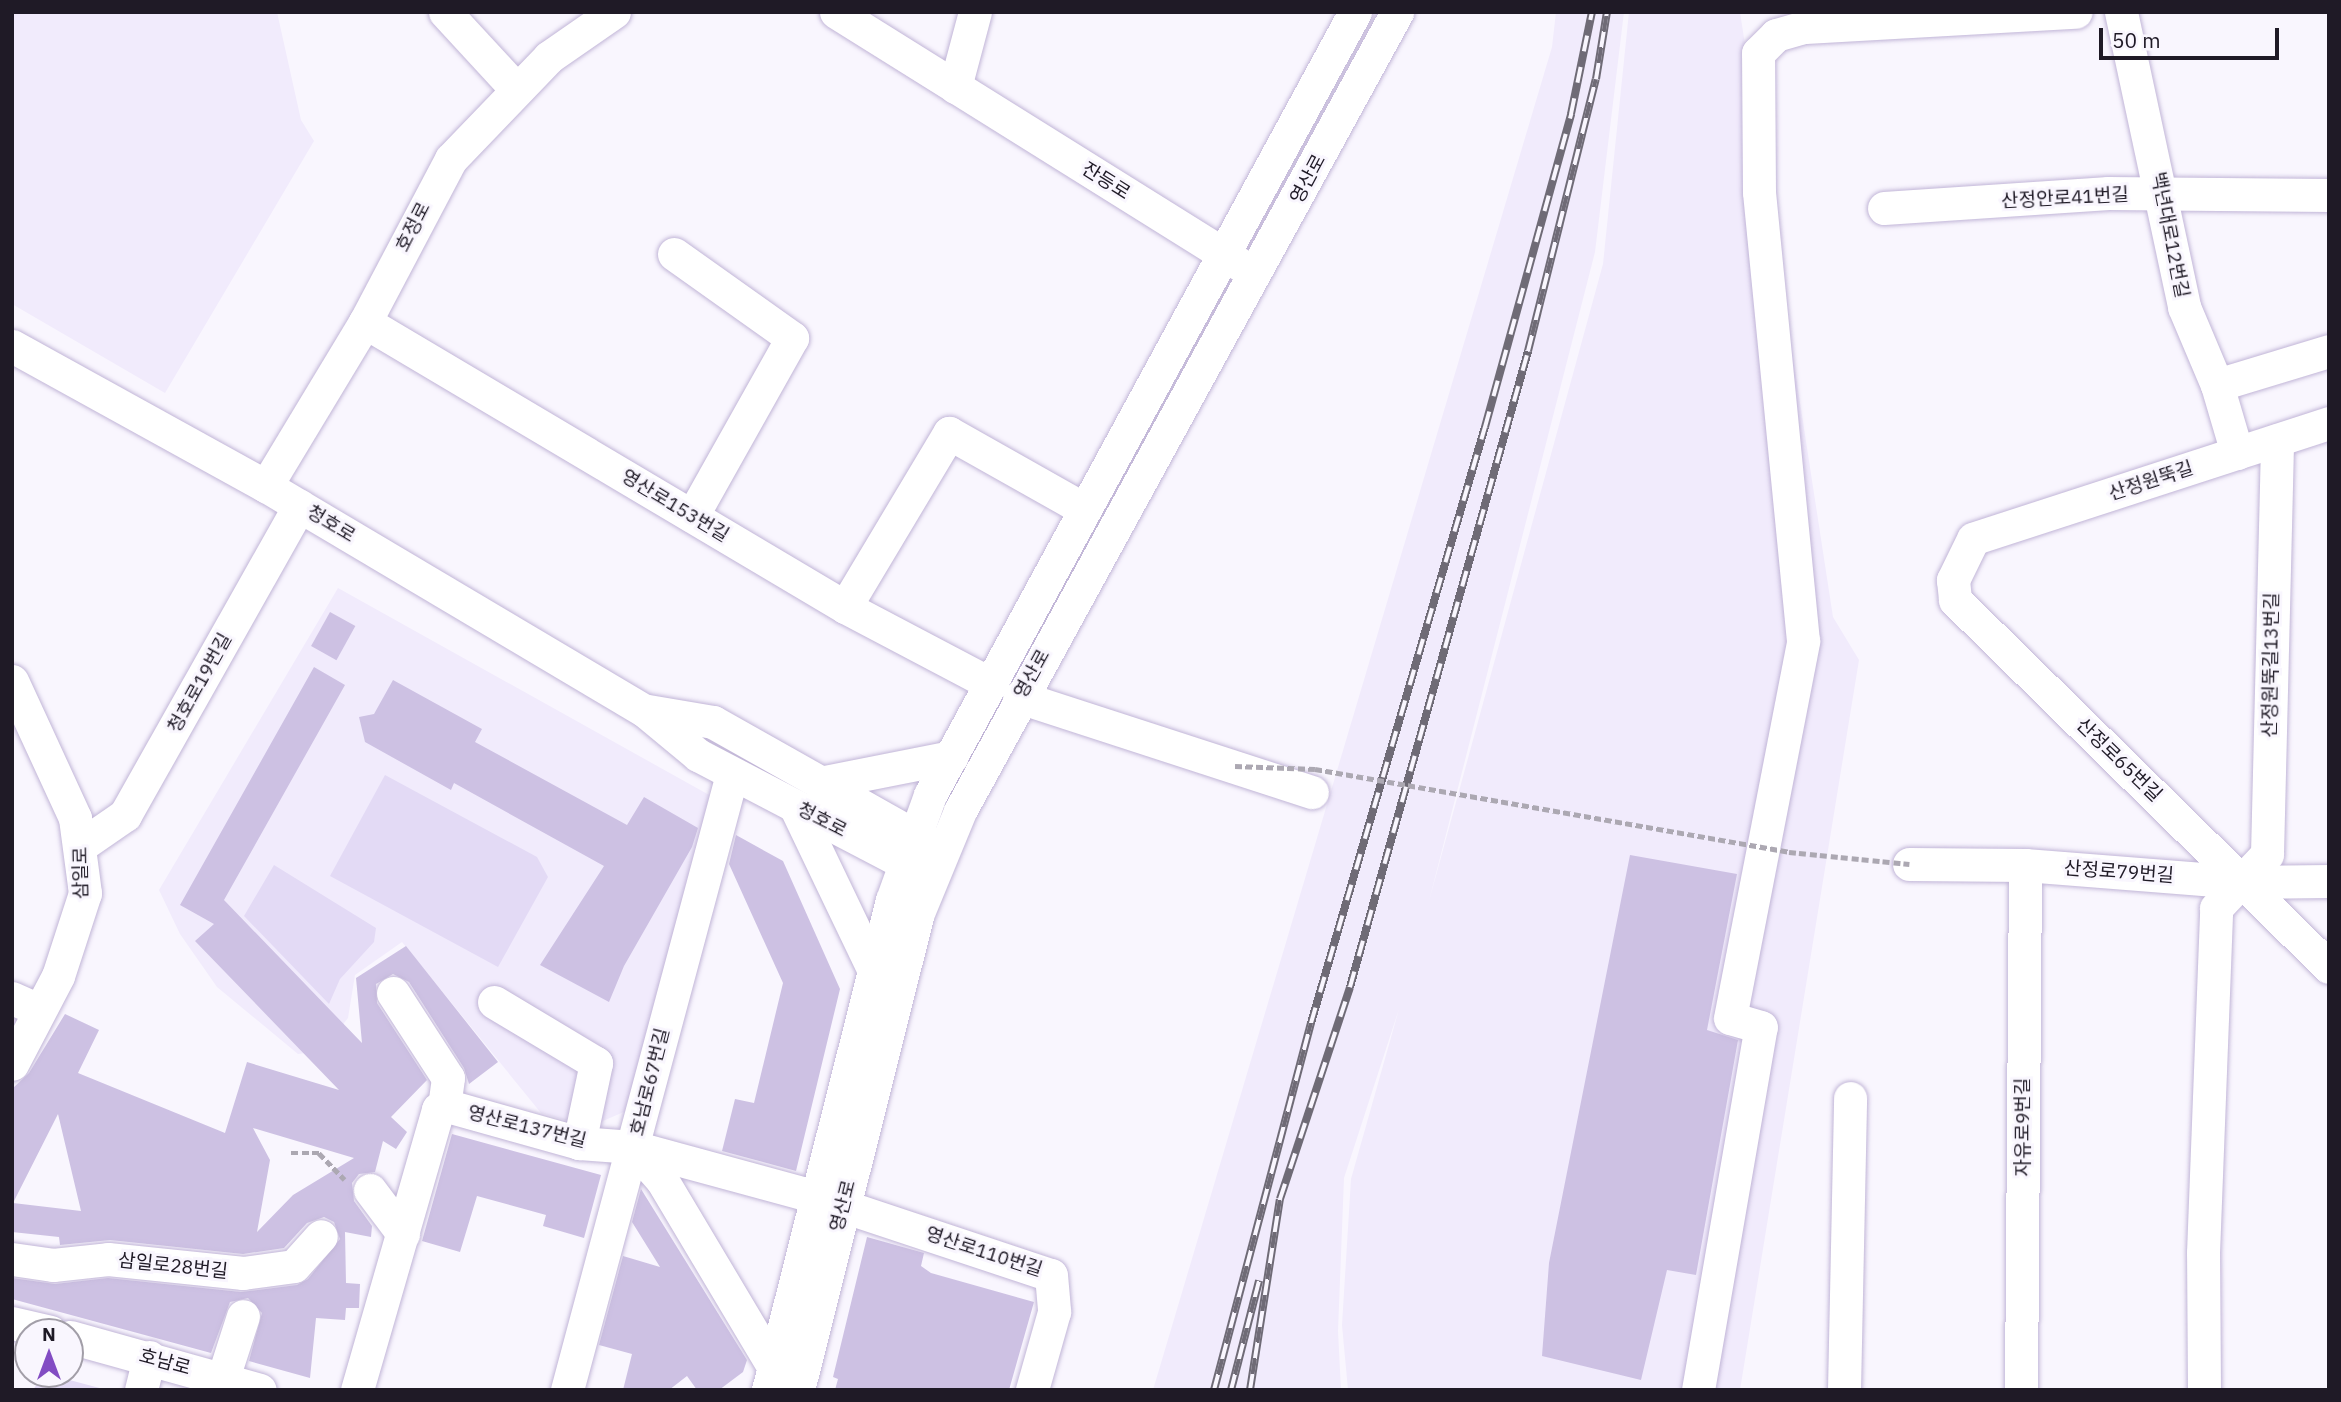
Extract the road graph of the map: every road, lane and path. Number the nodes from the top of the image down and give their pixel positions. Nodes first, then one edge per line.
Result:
1 (445, 12) edge
2 (614, 12) edge
3 (836, 12) edge
4 (975, 12) edge
5 (1355, 12) edge
6 (1398, 12) edge
7 (2076, 12) edge
8 (2121, 12) edge
9 (955, 87) junction
10 (516, 89) junction
11 (2164, 194) junction
12 (2329, 195) edge
13 (1884, 208) dead end
14 (674, 254) dead end
15 (1223, 255) junction
16 (1257, 275) junction
17 (365, 322) junction
18 (12, 346) edge
19 (2329, 351) edge
20 (2217, 384) junction
21 (2329, 423) edge
22 (2277, 440) junction
23 (2236, 453) junction
24 (266, 486) junction
25 (299, 506) junction
26 (1084, 509) junction
27 (692, 516) junction
28 (1973, 539) joint
29 (845, 607) junction
30 (12, 681) edge
31 (989, 683) junction
32 (1019, 697) junction
33 (645, 711) junction
34 (951, 757) junction
35 (1235, 766) junction
36 (732, 774) junction
37 (820, 783) junction
38 (1312, 792) dead end
39 (795, 806) junction
40 (83, 844) junction
41 (924, 857) junction
42 (1909, 864) joint
43 (2025, 865) junction
44 (2329, 880) edge
45 (2243, 882) junction
46 (2329, 967) edge
47 (874, 971) junction
48 (393, 993) dead end
49 (494, 1002) dead end
50 (26, 1004) edge
51 (12, 1064) edge
52 (1850, 1098) dead end
53 (444, 1105) junction
54 (579, 1143) junction
55 (633, 1147) junction
56 (291, 1153) dead end
57 (370, 1190) joint
58 (830, 1201) junction
59 (403, 1234) junction
60 (321, 1236) dead end
61 (12, 1259) edge
62 (243, 1316) dead end
63 (84, 1341) edge
64 (149, 1357) junction
65 (223, 1378) junction
66 (771, 1379) edge
67 (141, 1390) edge
68 (260, 1390) edge
69 (357, 1390) edge
70 (567, 1390) edge
71 (799, 1390) edge
72 (1032, 1390) edge
73 (1698, 1390) edge
74 (1844, 1390) edge
75 (2021, 1390) edge
76 (2204, 1390) edge

1 - 10 street
2 - 10 street, 호정로
3 - 9 street, 잔등로
4 - 9 street
5 - 15 street, 영산로
6 - 16 street, 영산로
7 - 73 street
8 - 11 street, 백년대로12번길
9 - 15 street, 잔등로
10 - 17 street, 호정로
11 - 12 street, 산정안로41번길
11 - 13 street, 산정안로41번길
11 - 20 street, 백년대로12번길
14 - 27 street
15 - 16 street, 잔등로
15 - 26 street, 영산로
16 - 32 street, 영산로
17 - 24 street, 호정로
17 - 27 street, 영산로153번길
18 - 24 street, 청호로
19 - 20 street
20 - 23 street, 백년대로12번길
21 - 22 street, 산정원뚝길
22 - 23 street, 산정원뚝길
22 - 45 street, 산정원뚝길13번길
23 - 28 street, 산정원뚝길
24 - 25 street, 청호로
25 - 33 street, 청호로
25 - 40 street, 청호로19번길
26 - 29 street
26 - 31 street, 영산로
27 - 29 street, 영산로153번길
28 - 45 street, 산정로65번길
29 - 31 street, 영산로153번길
30 - 40 street, 삼일로
31 - 34 street, 영산로
32 - 35 street
32 - 41 street, 영산로
33 - 36 street, 청호로
33 - 37 street, 청호로
34 - 37 street
34 - 41 street, 영산로
35 - 38 street
35 - 42 path, bridge
36 - 39 street, 청호로
36 - 55 street, 호남로67번길
37 - 41 street, 청호로
39 - 41 street, 청호로
39 - 47 street
40 - 50 street, 삼일로
41 - 47 street, 영산로
41 - 58 street, 영산로
42 - 43 street, 산정로79번길
43 - 45 street, 산정로79번길
43 - 75 street, 자유로9번길
44 - 45 street, 산정로79번길
45 - 46 street, 산정로65번길
45 - 76 street, 산정원뚝길13번길
47 - 58 street, 영산로
48 - 53 street, 영산로137번길
49 - 54 street
50 - 51 street, 삼일로
52 - 74 street
53 - 54 street, 영산로137번길
53 - 59 street
54 - 55 street, 영산로137번길
55 - 58 street, 영산로137번길
55 - 66 street
55 - 70 street, 호남로67번길
56 - 57 path
57 - 59 street
58 - 66 street, 영산로
58 - 71 street, 영산로
58 - 72 street, 영산로110번길
59 - 69 street
60 - 61 street, 삼일로28번길
62 - 65 street
63 - 64 street, 호남로
64 - 65 street, 호남로
64 - 67 street
65 - 68 street, 호남로

